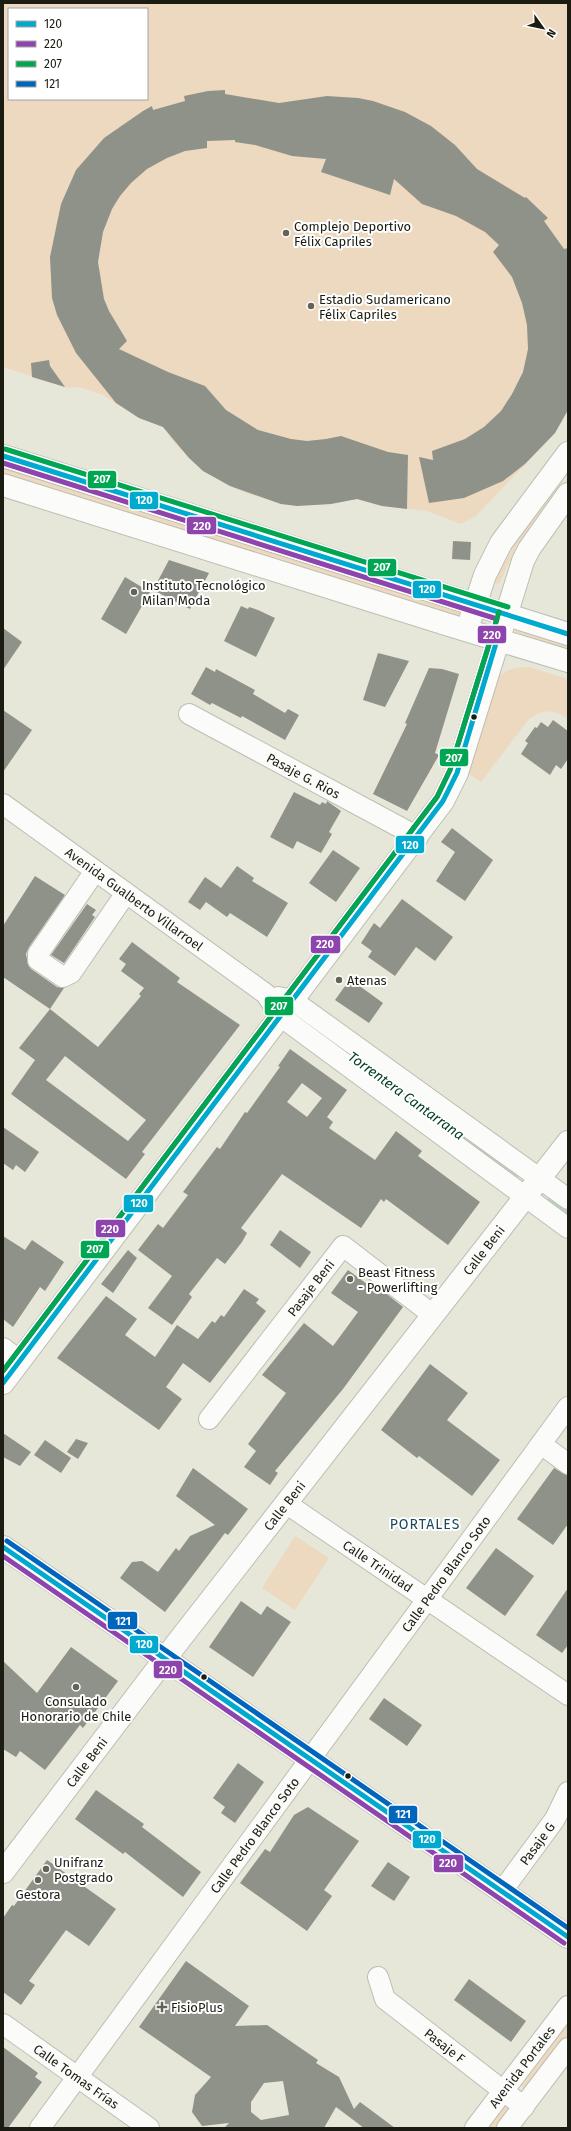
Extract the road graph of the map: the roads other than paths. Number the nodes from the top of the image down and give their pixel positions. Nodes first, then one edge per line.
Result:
1 (568, 453) edge
2 (3, 456) edge
3 (3, 485) edge
4 (568, 494) edge
5 (476, 604) junction
6 (506, 614) junction
7 (467, 631) junction
8 (568, 634) edge
9 (497, 640) junction
10 (568, 661) edge
11 (189, 714) dead end
12 (3, 804) edge
13 (418, 837) junction
14 (95, 871) junction
15 (126, 893) junction
16 (286, 1008) junction
17 (568, 1142) edge
18 (540, 1178) junction
19 (525, 1196) junction
20 (568, 1198) edge
21 (568, 1228) edge
22 (433, 1315) junction
23 (12, 1354) edge
24 (3, 1383) edge
25 (568, 1407) edge
26 (209, 1419) dead end
27 (541, 1444) junction
28 (568, 1464) edge
29 (287, 1504) junction
30 (3, 1547) edge
31 (428, 1599) junction
32 (165, 1660) junction
33 (568, 1695) edge
34 (311, 1758) junction
35 (568, 1792) edge
36 (3, 1872) edge
37 (502, 1891) junction
38 (568, 1937) edge
39 (378, 1977) dead end
40 (568, 2006) edge
41 (3, 2024) edge
42 (568, 2048) edge
43 (77, 2077) junction
44 (503, 2091) junction
45 (524, 2107) junction
46 (40, 2128) edge
47 (149, 2128) edge
48 (475, 2128) edge
49 (507, 2128) edge

1 - 5 main road
2 - 5 main road
3 - 7 main road
4 - 6 main road
5 - 6 main road
5 - 7 main road
6 - 8 main road
6 - 9 main road
7 - 9 main road
9 - 10 main road
9 - 13 main road
11 - 13 street, Pasaje G. Rios
12 - 14 street, Avenida Gualberto Villarroel
13 - 16 main road
14 - 15 street, Avenida Gualberto Villarroel
14 - 15 street
15 - 16 street, Avenida Gualberto Villarroel
16 - 18 street, Avenida Gualberto Villarroel
16 - 19 street, Avenida Gualberto Villarroel
16 - 23 main road
17 - 18 main road, Calle Beni
18 - 19 main road, Calle Beni
18 - 20 street, Avenida Gualberto Villarroel
19 - 21 street, Avenida Gualberto Villarroel
19 - 22 main road, Calle Beni
22 - 26 street, Pasaje Beni
22 - 29 main road, Calle Beni
23 - 24 main road
25 - 27 street, Calle Pedro Blanco Soto
27 - 28 street
27 - 31 street, Calle Pedro Blanco Soto
29 - 31 street, Calle Trinidad
29 - 32 main road, Calle Beni
30 - 32 main road
31 - 33 street, Calle Trinidad
31 - 34 street, Calle Pedro Blanco Soto
32 - 34 main road
32 - 36 main road, Calle Beni
34 - 37 main road
34 - 43 street, Calle Pedro Blanco Soto
35 - 37 street, Pasaje G
37 - 38 main road
39 - 44 street, Pasaje F
40 - 44 street, Avenida Portales
41 - 43 street, Calle Tomas Frías
42 - 45 street, Avenida Portales
43 - 46 street, Calle Pedro Blanco Soto
43 - 47 street, Calle Tomas Frías
44 - 45 street, Pasaje F
44 - 48 street, Avenida Portales
45 - 49 street, Avenida Portales

